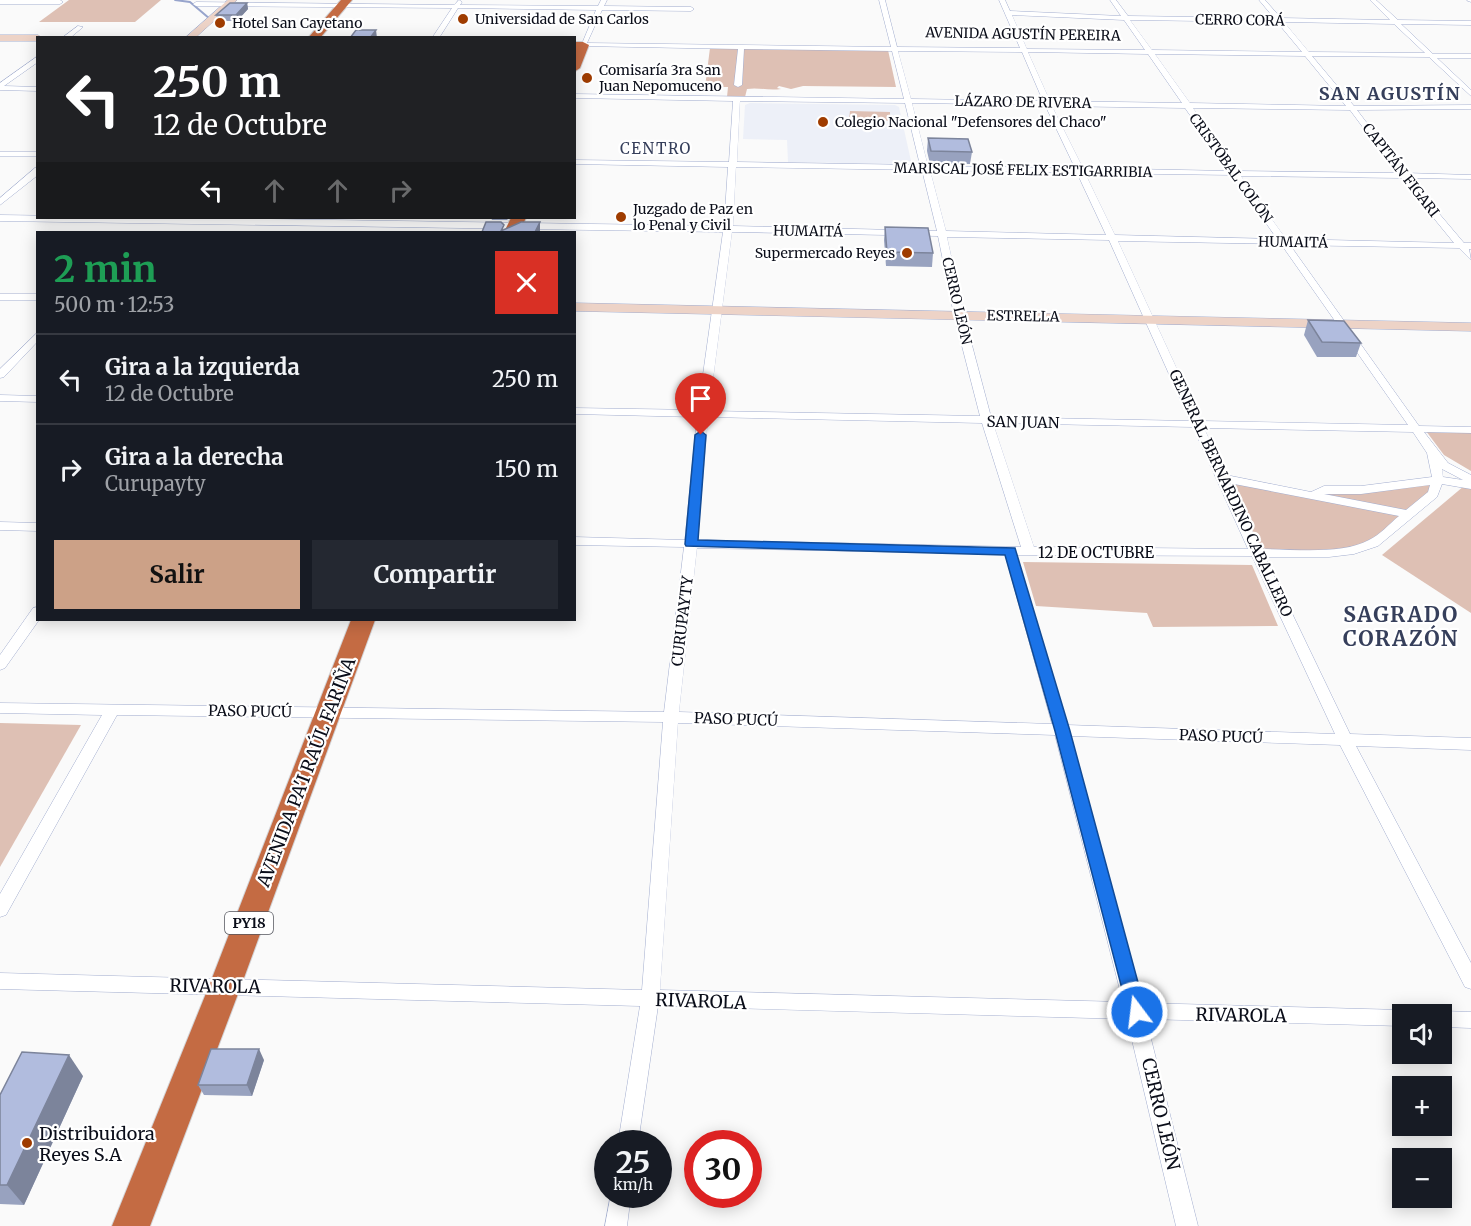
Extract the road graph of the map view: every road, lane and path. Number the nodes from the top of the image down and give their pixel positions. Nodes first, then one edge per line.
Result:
1 (604, 0) edge
2 (882, 0) edge
3 (1002, 0) edge
4 (1113, 0) edge
5 (1262, 0) edge
6 (1372, 0) edge
7 (2, 2) edge
8 (60, 2) dead end
9 (231, 2) edge
10 (345, 2) edge
11 (458, 3) edge
12 (196, 4) dead end
13 (600, 8) junction
14 (691, 9) dead end
15 (1008, 14) junction
16 (1125, 18) junction
17 (1278, 20) junction
18 (1396, 22) junction
19 (1471, 23) edge
20 (80, 27) dead end
21 (68, 36) edge
22 (191, 36) edge
23 (315, 36) edge
24 (436, 36) edge
25 (0, 38) edge
26 (36, 38) edge
27 (579, 45) edge
28 (741, 46) junction
29 (896, 48) junction
30 (1024, 49) junction
31 (1147, 51) junction
32 (1304, 53) junction
33 (1431, 55) junction
34 (1471, 56) edge
35 (36, 60) edge
36 (738, 85) dead end
37 (0, 87) edge
38 (36, 88) edge
39 (1471, 94) edge
40 (576, 96) edge
41 (737, 99) junction
42 (907, 101) junction
43 (1047, 102) junction
44 (1186, 104) junction
45 (1471, 107) edge
46 (1352, 108) junction
47 (0, 154) edge
48 (36, 154) edge
49 (576, 162) edge
50 (734, 165) junction
51 (925, 169) junction
52 (36, 172) edge
53 (1080, 172) junction
54 (1235, 173) junction
55 (1403, 176) junction
56 (1471, 177) edge
57 (0, 202) edge
58 (0, 218) edge
59 (36, 218) edge
60 (146, 219) edge
61 (310, 220) edge
62 (515, 225) edge
63 (728, 229) junction
64 (134, 231) edge
65 (942, 234) junction
66 (1112, 238) junction
67 (1285, 242) junction
68 (1466, 246) edge
69 (1471, 257) edge
70 (0, 297) edge
71 (36, 297) edge
72 (576, 307) edge
73 (715, 311) junction
74 (959, 315) junction
75 (1151, 319) junction
76 (1344, 325) junction
77 (1471, 327) edge
78 (36, 337) edge
79 (0, 375) edge
80 (0, 398) edge
81 (36, 399) edge
82 (576, 411) edge
83 (703, 413) junction
84 (987, 421) junction
85 (1198, 426) junction
86 (1417, 430) junction
87 (1471, 430) edge
88 (1433, 453) junction
89 (1221, 478) junction
90 (1438, 480) junction
91 (1471, 480) edge
92 (1471, 485) edge
93 (1311, 496) junction
94 (1406, 514) junction
95 (0, 526) edge
96 (36, 527) edge
97 (576, 541) edge
98 (691, 544) junction
99 (1010, 551) junction
100 (1029, 551) junction
101 (1257, 553) junction
102 (36, 614) edge
103 (363, 621) edge
104 (0, 665) edge
105 (0, 708) edge
106 (113, 709) junction
107 (328, 713) junction
108 (671, 717) junction
109 (1062, 731) junction
110 (1345, 740) junction
111 (1471, 744) edge
112 (0, 910) edge
113 (0, 981) edge
114 (1471, 981) edge
115 (225, 986) junction
116 (650, 999) junction
117 (1137, 1012) junction
118 (1392, 1018) edge
119 (1452, 1019) edge
120 (1471, 1020) edge
121 (630, 1130) edge
122 (619, 1208) edge
123 (131, 1226) edge
124 (616, 1226) edge
125 (1187, 1226) edge

1 - 13 street
2 - 29 street, CERRO LEÓN
3 - 15 street, GENERAL BERNARDINO CABALLERO
4 - 16 street, CRISTÓBAL COLÓN
5 - 17 street, CAPITÁN FIGARI
6 - 18 street
7 - 8 street
9 - 10 street
9 - 12 street
9 - 22 main road
10 - 11 street
10 - 23 highway
11 - 13 street
11 - 24 street
13 - 14 street
13 - 27 street
15 - 16 street, CERRO CORÁ
15 - 30 street, GENERAL BERNARDINO CABALLERO
16 - 17 street, CERRO CORÁ
16 - 31 street, CRISTÓBAL COLÓN
17 - 18 street, CERRO CORÁ
17 - 32 street, CAPITÁN FIGARI
18 - 19 street, CERRO CORÁ
18 - 33 street
20 - 21 street
25 - 26 main road
27 - 28 street, AVENIDA AGUSTÍN PEREIRA
28 - 29 street, AVENIDA AGUSTÍN PEREIRA
28 - 36 street
29 - 30 street, AVENIDA AGUSTÍN PEREIRA
29 - 42 street, CERRO LEÓN
30 - 31 street, AVENIDA AGUSTÍN PEREIRA
30 - 43 street, GENERAL BERNARDINO CABALLERO
31 - 32 street, AVENIDA AGUSTÍN PEREIRA
31 - 44 street, CRISTÓBAL COLÓN
32 - 33 street, AVENIDA AGUSTÍN PEREIRA
32 - 46 street, CAPITÁN FIGARI
33 - 34 street, AVENIDA AGUSTÍN PEREIRA
33 - 39 street
35 - 37 street
37 - 38 street
40 - 41 street, LÁZARO DE RIVERA
41 - 42 street, LÁZARO DE RIVERA
41 - 50 street, CURUPAYTY
42 - 43 street, LÁZARO DE RIVERA
42 - 51 street, CERRO LEÓN
43 - 44 street, LÁZARO DE RIVERA
43 - 53 street, GENERAL BERNARDINO CABALLERO
44 - 46 street, LÁZARO DE RIVERA
44 - 54 street, CRISTÓBAL COLÓN
45 - 46 street, LÁZARO DE RIVERA
46 - 55 street, CAPITÁN FIGARI
47 - 48 street
49 - 50 street, MARISCAL JOSÉ FELIX ESTIGARRIBIA
50 - 51 street, MARISCAL JOSÉ FELIX ESTIGARRIBIA
50 - 63 street, CURUPAYTY
51 - 53 street, MARISCAL JOSÉ FELIX ESTIGARRIBIA
51 - 65 street, CERRO LEÓN
52 - 57 street
53 - 54 street, MARISCAL JOSÉ FELIX ESTIGARRIBIA
53 - 66 street, GENERAL BERNARDINO CABALLERO
54 - 55 street, MARISCAL JOSÉ FELIX ESTIGARRIBIA
54 - 67 street, CRISTÓBAL COLÓN
55 - 56 street, MARISCAL JOSÉ FELIX ESTIGARRIBIA
55 - 68 street, CAPITÁN FIGARI
58 - 59 street, HUMAITÁ
60 - 61 street, HUMAITÁ
60 - 64 street
61 - 62 street, HUMAITÁ
62 - 63 street, HUMAITÁ
63 - 65 street, HUMAITÁ
63 - 73 street, CURUPAYTY
65 - 66 street, HUMAITÁ
65 - 74 street, CERRO LEÓN
66 - 67 street, HUMAITÁ
66 - 75 street, GENERAL BERNARDINO CABALLERO
67 - 68 street, HUMAITÁ
67 - 76 street, CRISTÓBAL COLÓN
68 - 69 street, CAPITÁN FIGARI
70 - 71 street
72 - 73 main road, ESTRELLA
73 - 74 main road, ESTRELLA
73 - 83 street, CURUPAYTY
74 - 75 main road, ESTRELLA
74 - 84 street, CERRO LEÓN
75 - 76 main road, ESTRELLA
75 - 85 street, GENERAL BERNARDINO CABALLERO
76 - 77 main road, ESTRELLA
76 - 86 street, CRISTÓBAL COLÓN
78 - 79 street
80 - 81 street
82 - 83 street, SAN JUAN
83 - 84 street, SAN JUAN
83 - 98 street, CURUPAYTY
84 - 85 street, SAN JUAN
84 - 100 street, CERRO LEÓN
85 - 86 street, SAN JUAN
85 - 89 street, GENERAL BERNARDINO CABALLERO
86 - 87 street, SAN JUAN
86 - 88 street, CRISTÓBAL COLÓN
88 - 90 street
88 - 91 street
89 - 93 street
89 - 101 street, GENERAL BERNARDINO CABALLERO
90 - 92 street
90 - 93 street
90 - 94 street, 12 DE OCTUBRE
93 - 94 street
94 - 101 street, 12 DE OCTUBRE
95 - 96 street
97 - 98 street, 12 DE OCTUBRE
98 - 99 street, 12 DE OCTUBRE
98 - 108 street, CURUPAYTY
99 - 100 street, 12 DE OCTUBRE
99 - 109 street, CERRO LEÓN
100 - 101 street, 12 DE OCTUBRE
101 - 110 street, GENERAL BERNARDINO CABALLERO
102 - 104 street
103 - 107 highway, AVENIDA PA'I RAÚL FARIÑA / PY18
105 - 106 street, PASO PUCÚ
106 - 107 street, PASO PUCÚ
106 - 112 street
107 - 108 street, PASO PUCÚ
107 - 115 highway, AVENIDA PA'I RAÚL FARIÑA / PY18
108 - 109 street, PASO PUCÚ
108 - 116 street, CURUPAYTY
109 - 110 street, PASO PUCÚ
109 - 117 street, CERRO LEÓN
110 - 111 street, PASO PUCÚ
110 - 114 street, GENERAL BERNARDINO CABALLERO
113 - 115 street, RIVAROLA
115 - 116 street, RIVAROLA
115 - 123 highway, AVENIDA PA'I RAÚL FARIÑA / PY18
116 - 117 street, RIVAROLA
116 - 121 street, CURUPAYTY
117 - 118 street, RIVAROLA
117 - 125 street, CERRO LEÓN
119 - 120 street
122 - 124 street

